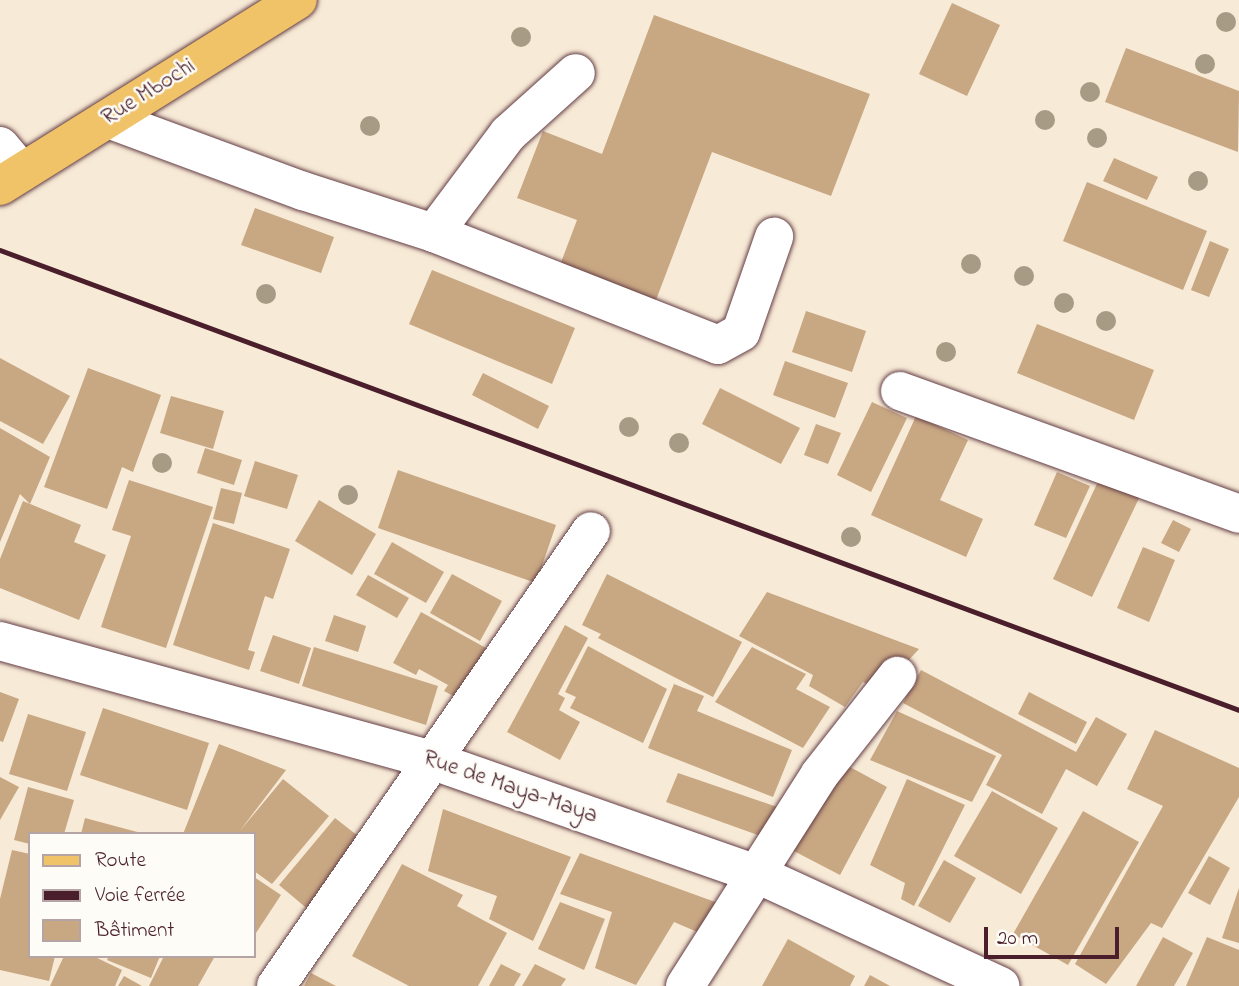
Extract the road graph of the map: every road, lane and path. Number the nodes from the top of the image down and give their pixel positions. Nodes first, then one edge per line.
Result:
1 (298, 0) edge
2 (576, 73) dead end
3 (108, 119) junction
4 (7, 168) edge
5 (434, 233) junction
6 (774, 237) dead end
7 (900, 391) dead end
8 (1239, 514) edge
9 (591, 531) dead end
10 (0, 641) edge
11 (897, 676) dead end
12 (431, 760) junction
13 (757, 874) junction
14 (276, 986) edge
15 (685, 986) edge
16 (1001, 986) edge

1 - 3 main road, Rue Mbochi
2 - 5 street
3 - 4 main road, Rue Mbochi
3 - 5 street
5 - 6 street
7 - 8 street
9 - 12 street
10 - 12 street, Rue de Maya-Maya
11 - 13 street
12 - 13 street, Rue de Maya-Maya
12 - 14 street
13 - 15 street
13 - 16 street, Rue de Maya-Maya

